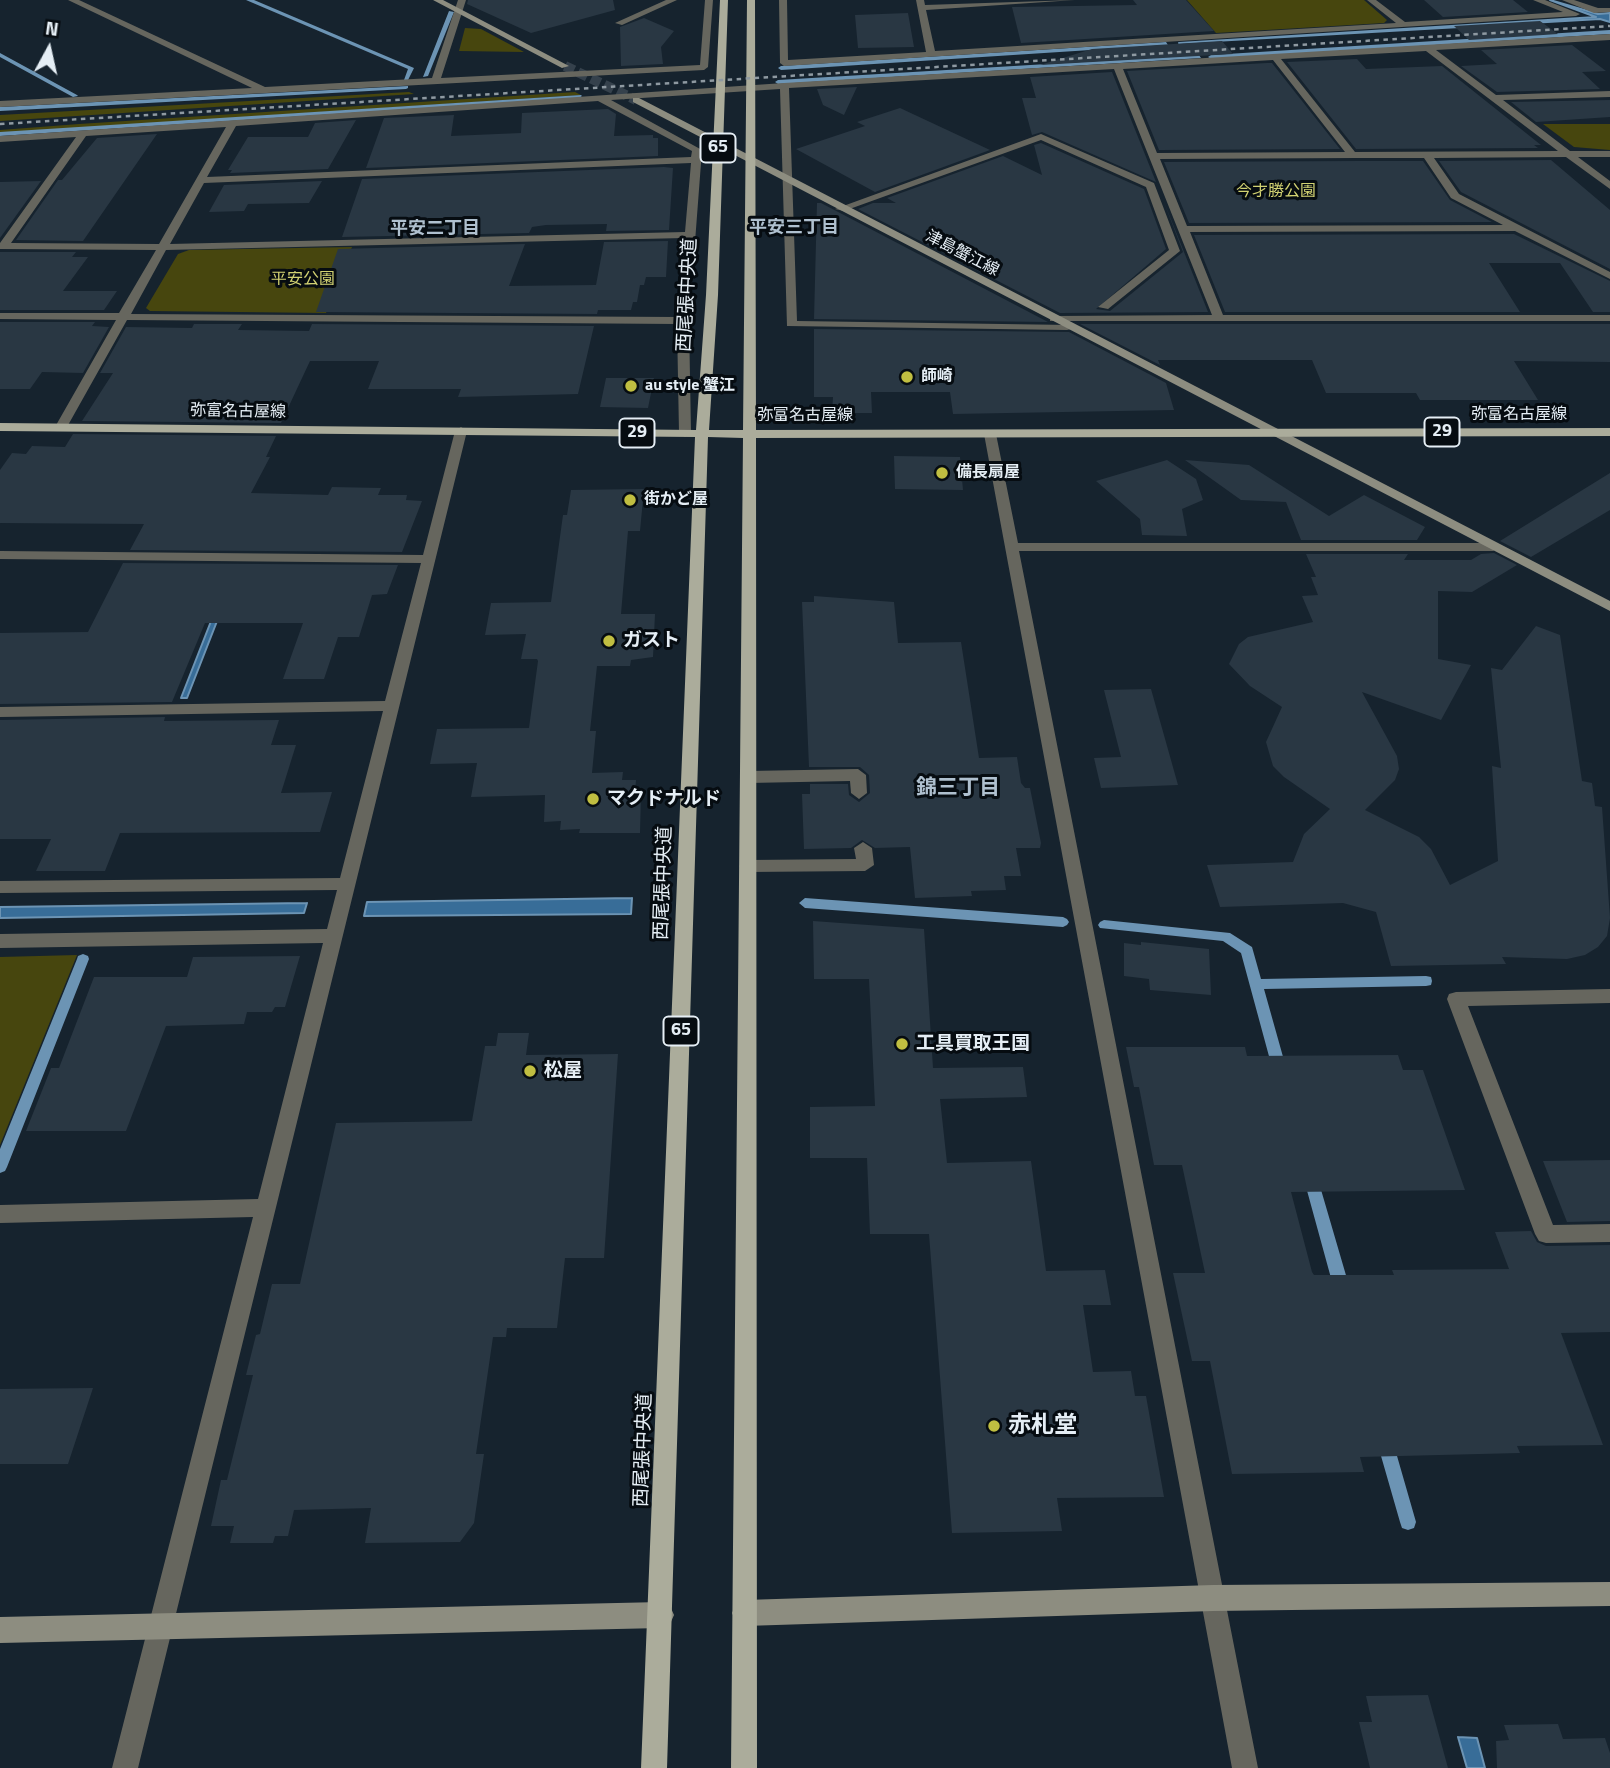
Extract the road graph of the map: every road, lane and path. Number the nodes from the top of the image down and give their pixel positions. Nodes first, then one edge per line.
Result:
1 (72, 0) edge
2 (437, 0) edge
3 (673, 0) edge
4 (709, 0) edge
5 (724, 0) edge
6 (751, 0) edge
7 (783, 0) edge
8 (1071, 0) edge
9 (1371, 0) edge
10 (1537, 0) edge
11 (1566, 0) edge
12 (921, 4) edge
13 (461, 5) edge
14 (1610, 10) edge
15 (619, 23) dead end
16 (1404, 25) junction
17 (1610, 37) edge
18 (1428, 48) junction
19 (931, 53) junction
20 (1276, 58) junction
21 (565, 66) tunnel mouth
22 (1118, 66) junction
23 (436, 81) junction
24 (784, 86) junction
25 (266, 91) junction
26 (1610, 94) edge
27 (599, 98) junction
28 (1494, 98) junction
29 (636, 100) tunnel mouth
30 (0, 104) edge
31 (234, 121) junction
32 (84, 132) junction
33 (0, 139) edge
34 (1568, 154) junction
35 (1610, 154) edge
36 (1156, 156) junction
37 (1353, 156) junction
38 (1428, 156) junction
39 (696, 160) junction
40 (204, 180) junction
41 (786, 181) junction
42 (1610, 186) edge
43 (840, 209) junction
44 (1514, 228) junction
45 (1184, 229) junction
46 (690, 235) junction
47 (2, 246) edge
48 (163, 247) junction
49 (1610, 276) edge
50 (1104, 307) dead end
51 (0, 316) edge
52 (125, 317) junction
53 (1219, 318) junction
54 (1610, 318) edge
55 (1054, 319) junction
56 (683, 321) junction
57 (1071, 327) junction
58 (0, 427) edge
59 (61, 427) junction
60 (461, 431) junction
61 (1610, 432) edge
62 (694, 433) junction
63 (1274, 433) junction
64 (750, 434) junction
65 (990, 434) junction
66 (1012, 547) junction
67 (1493, 547) junction
68 (0, 555) edge
69 (428, 559) junction
70 (1610, 607) edge
71 (391, 706) junction
72 (0, 712) edge
73 (749, 777) junction
74 (859, 793) dead end
75 (863, 848) dead end
76 (748, 866) junction
77 (347, 884) junction
78 (0, 887) edge
79 (334, 936) junction
80 (0, 941) edge
81 (1610, 996) edge
82 (265, 1208) junction
83 (0, 1214) edge
84 (1610, 1233) edge
85 (1610, 1594) edge
86 (1213, 1598) junction
87 (745, 1613) junction
88 (661, 1615) junction
89 (161, 1626) junction
90 (0, 1630) edge
91 (125, 1768) edge
92 (654, 1768) edge
93 (744, 1768) edge
94 (1245, 1768) edge

1 - 25 street
2 - 13 main road
3 - 15 street
4 - 23 street
5 - 62 main road, 西尾張中央道 / 65
6 - 64 main road, 65
7 - 19 street
8 - 12 street
9 - 16 street
10 - 16 street
11 - 14 street
12 - 19 street
13 - 21 main road
13 - 23 street
16 - 19 street
17 - 18 street
18 - 20 street
18 - 28 street
20 - 22 street
20 - 37 street
22 - 24 street
22 - 36 street
23 - 25 street
24 - 27 street
24 - 41 street
25 - 30 street
26 - 28 street
27 - 31 street
27 - 39 street
28 - 34 street
29 - 41 main road, 津島蟹江線
31 - 32 street
31 - 40 street
32 - 33 street
32 - 47 street
34 - 35 street
34 - 38 street
34 - 42 street
36 - 37 street
36 - 45 street
37 - 38 street
38 - 44 street
39 - 40 street
39 - 46 street
40 - 48 street
41 - 43 main road, 津島蟹江線
41 - 57 street
43 - 50 street
43 - 55 main road, 津島蟹江線
44 - 45 street
44 - 49 street
45 - 53 street
46 - 48 street
46 - 56 street
47 - 48 street
48 - 52 street
51 - 52 street
52 - 56 street
52 - 59 street
53 - 54 street
53 - 55 street
55 - 57 main road, 津島蟹江線
56 - 62 street
57 - 63 main road, 津島蟹江線
58 - 59 main road, 弥富名古屋線 / 29
59 - 60 main road, 弥富名古屋線 / 29
60 - 62 main road, 弥富名古屋線 / 29
60 - 69 street
61 - 63 main road, 弥富名古屋線 / 29
62 - 64 main road, 弥富名古屋線 / 29
62 - 88 main road, 西尾張中央道 / 65
63 - 65 main road, 弥富名古屋線 / 29
63 - 67 main road, 津島蟹江線
64 - 65 main road, 弥富名古屋線 / 29
64 - 73 main road, 65
65 - 66 street
66 - 67 street
66 - 86 street
67 - 70 main road, 津島蟹江線
68 - 69 street
69 - 71 street
71 - 72 street
71 - 77 street
73 - 74 street
73 - 76 main road, 65
75 - 76 street
76 - 87 main road, 65
77 - 78 street
77 - 79 street
79 - 80 street
79 - 82 street
81 - 84 street
82 - 83 street
82 - 89 street
85 - 86 main road
86 - 87 main road
86 - 94 street
87 - 93 main road, 65
88 - 89 main road
88 - 92 main road, 西尾張中央道 / 65
89 - 90 main road
89 - 91 street

